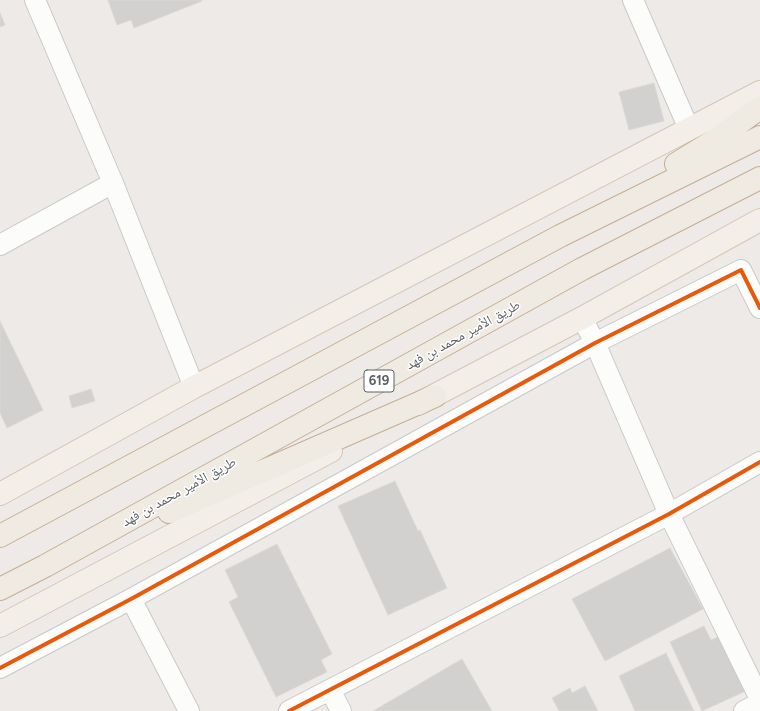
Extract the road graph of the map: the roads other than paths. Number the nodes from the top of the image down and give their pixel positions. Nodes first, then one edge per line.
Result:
1 (34, 0) edge
2 (633, 0) edge
3 (760, 92) edge
4 (760, 108) edge
5 (689, 129) junction
6 (760, 137) edge
7 (760, 178) edge
8 (113, 183) junction
9 (760, 220) edge
10 (560, 236) junction
11 (0, 245) edge
12 (760, 308) edge
13 (582, 318) junction
14 (595, 344) junction
15 (194, 387) junction
16 (435, 396) junction
17 (190, 434) junction
18 (760, 462) edge
19 (0, 494) edge
20 (669, 514) junction
21 (0, 521) edge
22 (0, 536) edge
23 (45, 566) junction
24 (0, 589) edge
25 (131, 598) junction
26 (0, 626) edge
27 (0, 668) edge
28 (330, 690) junction
29 (760, 699) edge
30 (760, 703) edge
31 (189, 711) edge
32 (289, 711) edge
33 (341, 711) edge
34 (744, 711) edge

1 - 8 street
2 - 5 street
3 - 5 main road
4 - 10 highway
5 - 15 main road
6 - 10 highway
7 - 23 highway, طريق الأمير محمد بن فهد / 619
8 - 11 street
8 - 15 street
9 - 13 main road
10 - 17 highway
12 - 14 street
13 - 14 street
13 - 16 main road
14 - 20 street
14 - 25 street
15 - 19 main road
16 - 23 highway
16 - 26 main road
17 - 21 highway
17 - 22 highway
18 - 20 street
20 - 28 street
20 - 29 street
23 - 24 highway, طريق الأمير محمد بن فهد / 619
25 - 27 street
25 - 31 street
28 - 32 street
28 - 33 street
30 - 34 street

